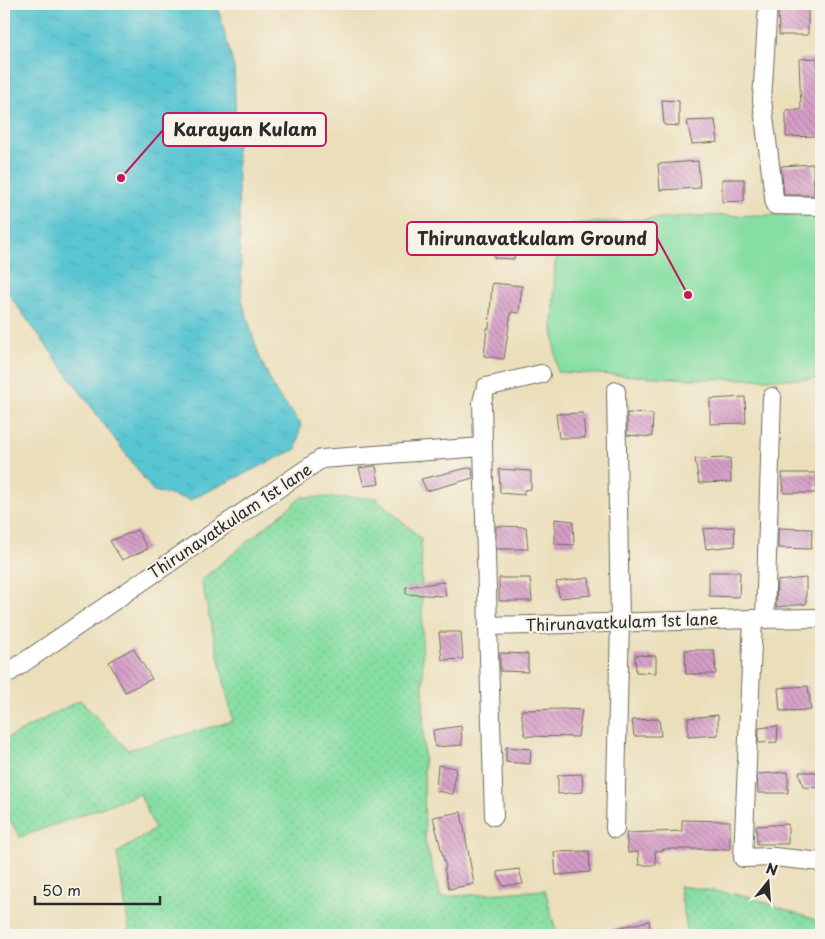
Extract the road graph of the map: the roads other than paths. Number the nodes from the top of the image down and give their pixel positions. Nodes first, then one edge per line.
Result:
1 (768, 4) edge
2 (821, 206) edge
3 (541, 374) dead end
4 (616, 391) dead end
5 (772, 397) dead end
6 (483, 447) junction
7 (821, 618) edge
8 (759, 619) junction
9 (620, 622) junction
10 (488, 626) junction
11 (4, 676) edge
12 (494, 816) dead end
13 (615, 829) dead end
14 (821, 862) edge

1 - 2 street
3 - 6 street
4 - 9 street
5 - 8 street
6 - 10 street
6 - 11 street, Thirunavatkulam 1st lane
7 - 8 street, Thirunavatkulam 1st lane
8 - 9 street, Thirunavatkulam 1st lane
8 - 14 street
9 - 10 street, Thirunavatkulam 1st lane
9 - 13 street
10 - 12 street

